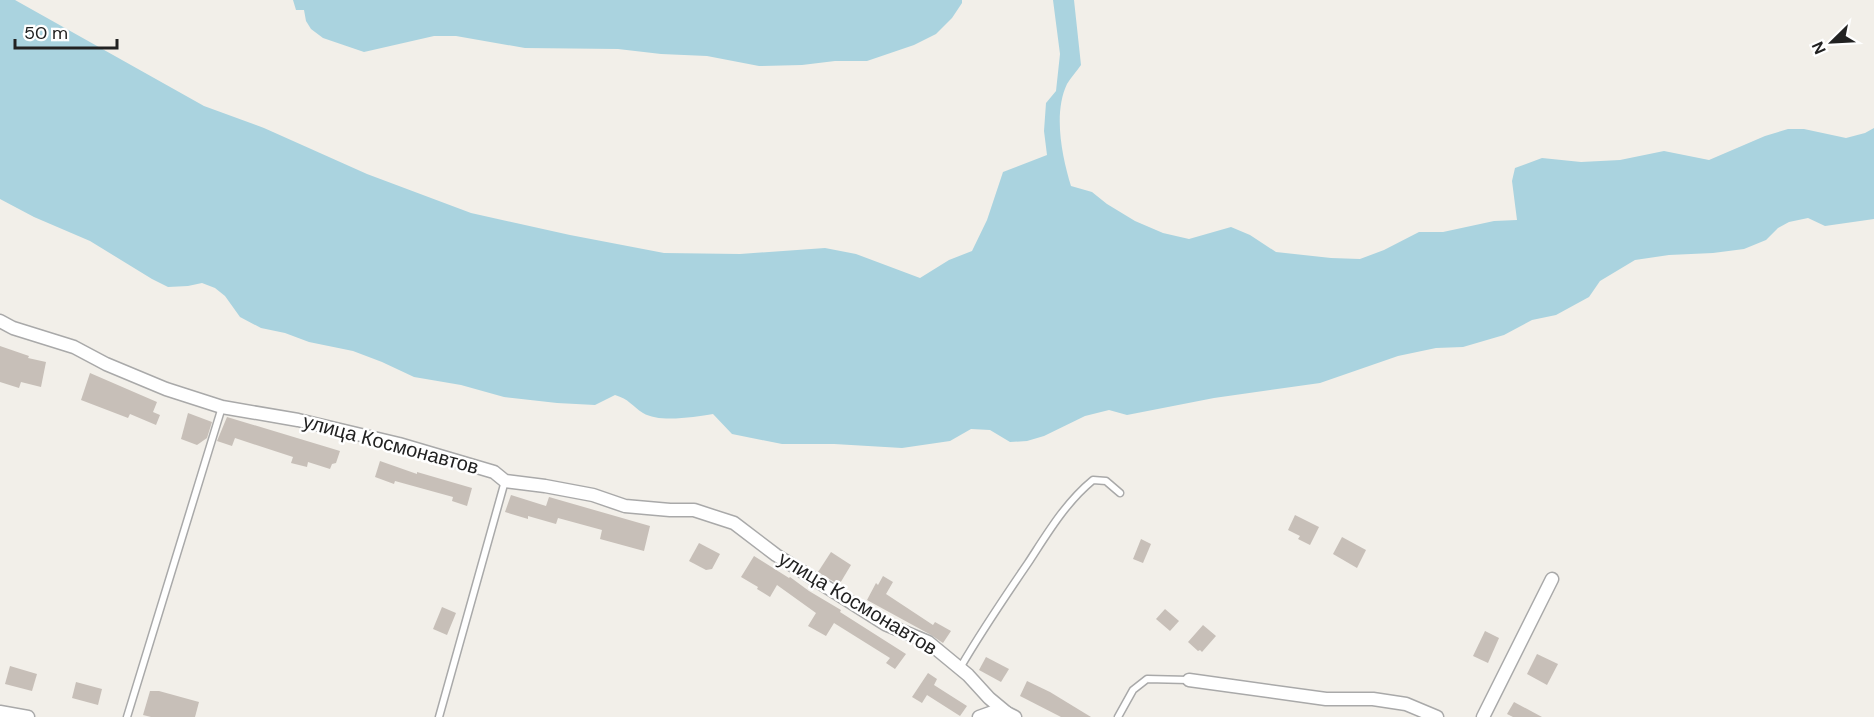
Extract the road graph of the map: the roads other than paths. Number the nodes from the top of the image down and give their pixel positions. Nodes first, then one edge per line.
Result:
1 (0, 321) edge
2 (222, 407) junction
3 (506, 481) junction
4 (1120, 493) dead end
5 (1552, 579) dead end
6 (960, 668) junction
7 (1189, 680) joint
8 (0, 712) edge
9 (1011, 715) edge
10 (28, 717) edge
11 (127, 717) edge
12 (439, 717) edge
13 (979, 717) edge
14 (1118, 717) edge
15 (1437, 717) edge
16 (1483, 717) edge

1 - 2 street, улица Космонавтов
2 - 3 street, улица Космонавтов
2 - 11 lane
3 - 6 street, улица Космонавтов
3 - 12 lane
4 - 6 lane
5 - 16 street
6 - 9 street, улица Космонавтов
7 - 14 lane
7 - 15 street
8 - 10 street
9 - 13 street

